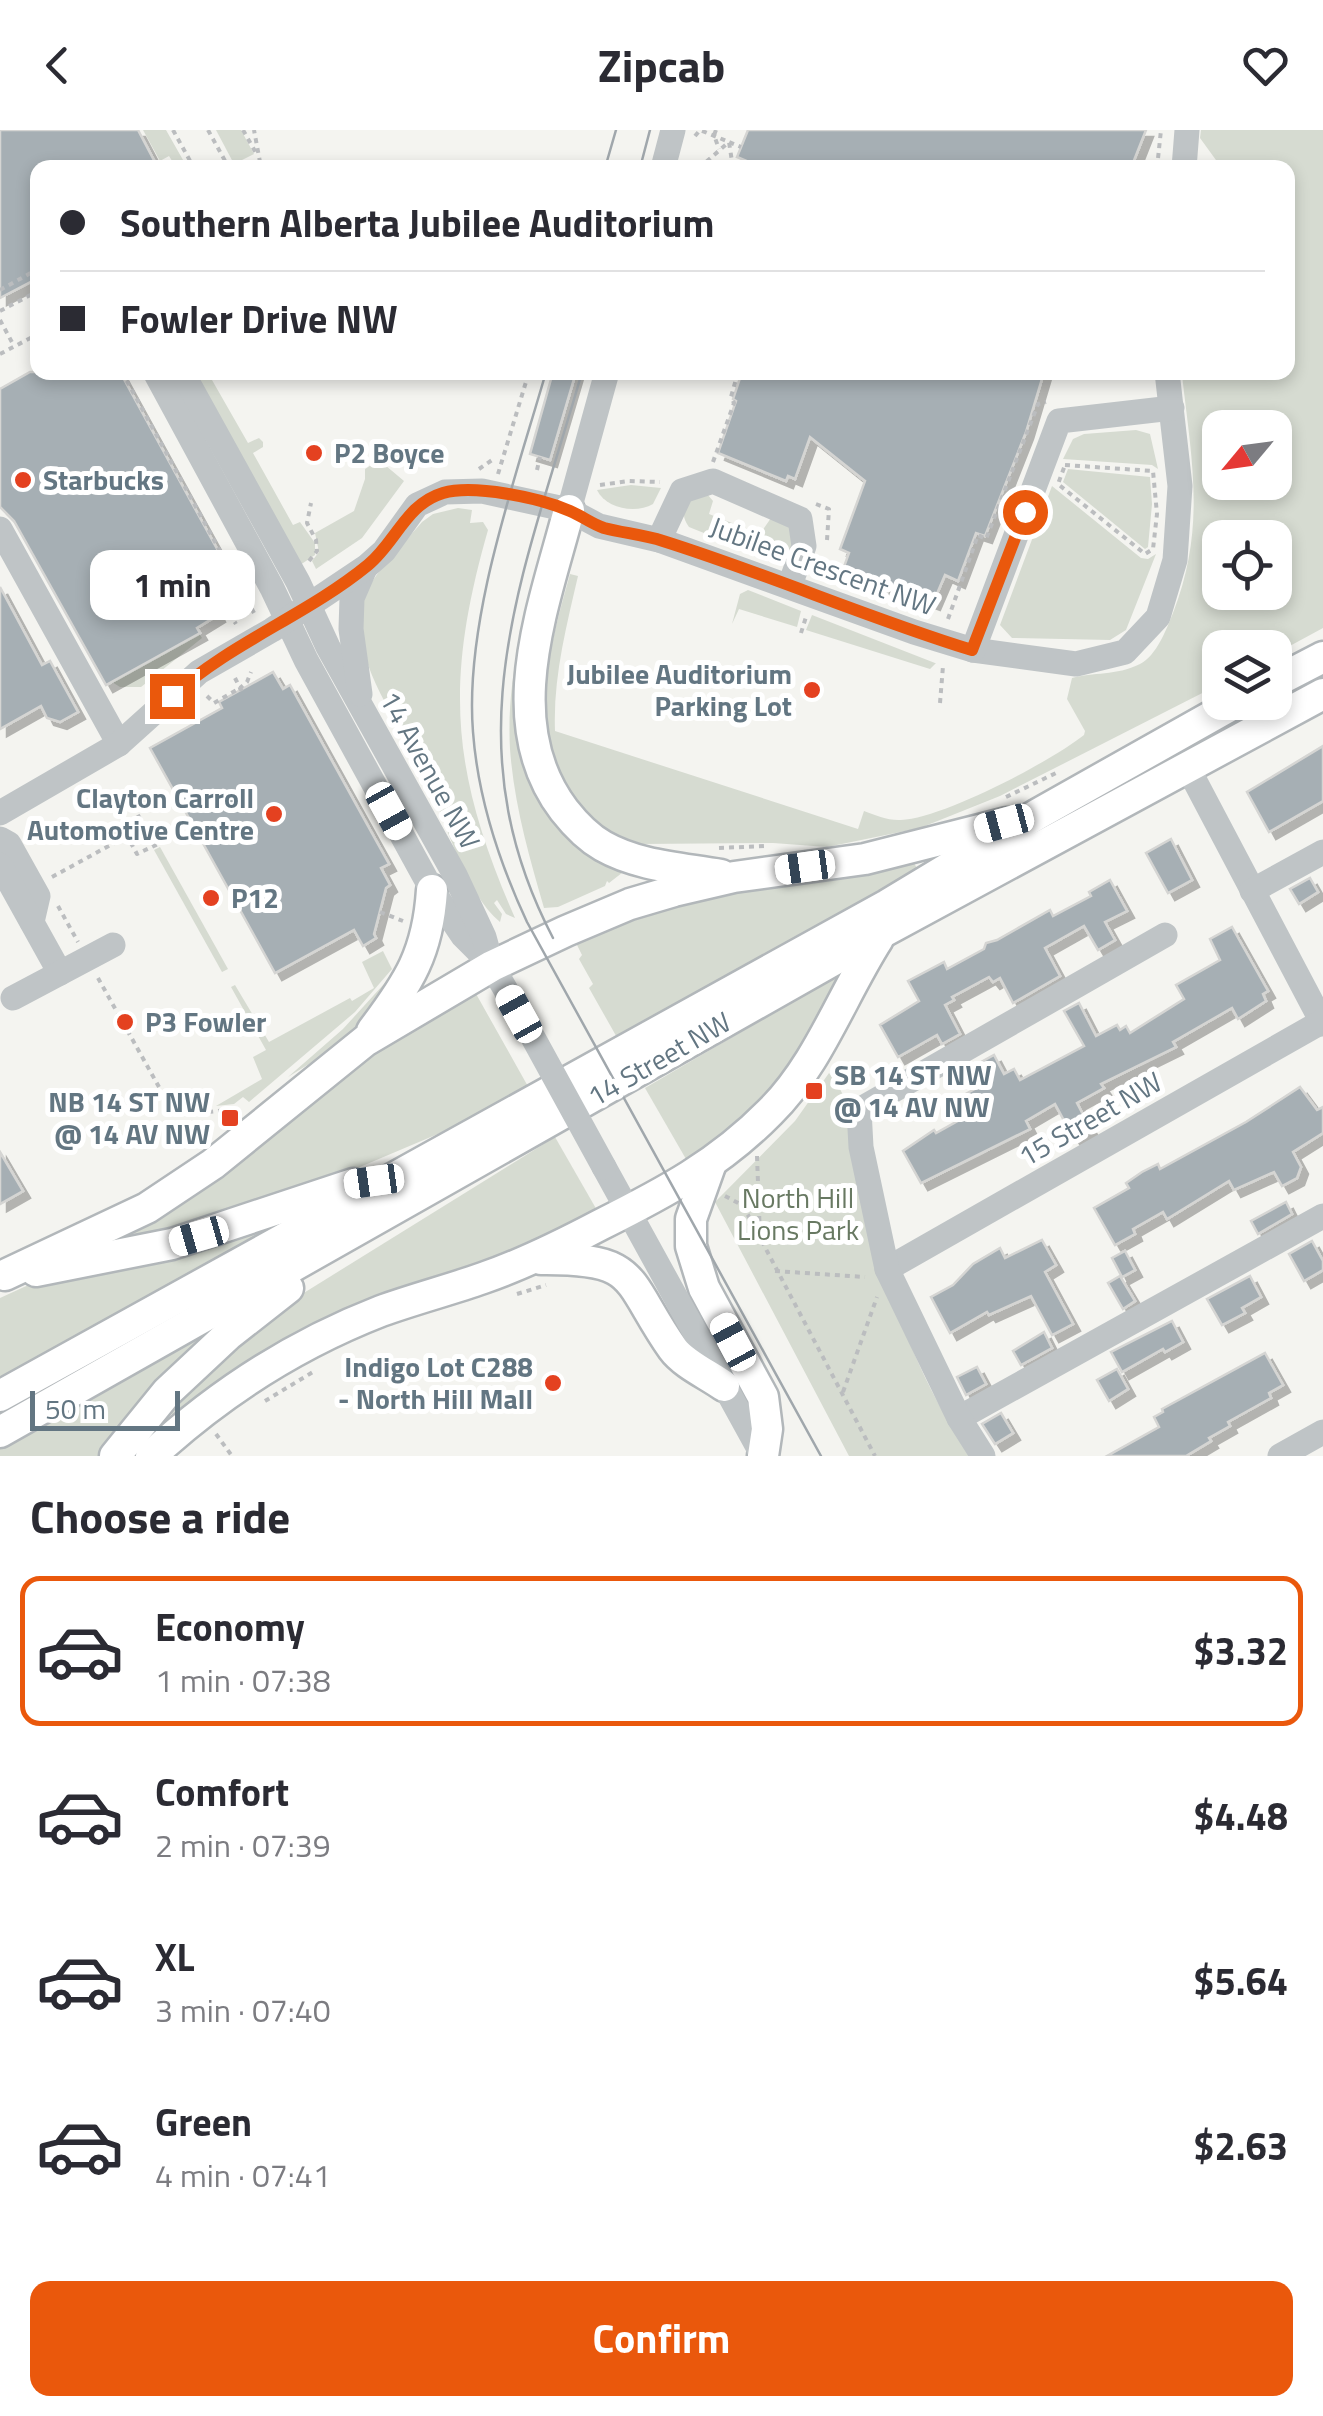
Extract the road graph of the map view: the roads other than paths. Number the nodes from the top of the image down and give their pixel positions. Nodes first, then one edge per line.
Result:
1 (1187, 130) edge
2 (680, 136) edge
3 (667, 160) edge
4 (1185, 160) edge
5 (161, 380) edge
6 (186, 380) edge
7 (604, 380) edge
8 (1168, 380) edge
9 (1172, 408) junction
10 (569, 510) junction
11 (0, 529) edge
12 (659, 540) junction
13 (366, 567) junction
14 (790, 585) junction
15 (297, 614) junction
16 (972, 650) junction
17 (1323, 657) edge
18 (1292, 673) edge
19 (1323, 694) edge
20 (362, 709) junction
21 (1206, 720) edge
22 (119, 744) junction
23 (1188, 768) junction
24 (0, 813) edge
25 (1038, 814) junction
26 (0, 839) edge
27 (1323, 852) edge
28 (0, 866) edge
29 (734, 877) junction
30 (432, 890) junction
31 (1252, 891) junction
32 (0, 893) edge
33 (32, 922) junction
34 (883, 932) junction
35 (1165, 935) dead end
36 (112, 945) dead end
37 (492, 966) junction
38 (60, 973) junction
39 (13, 998) dead end
40 (1322, 1022) edge
41 (365, 1042) junction
42 (395, 1178) junction
43 (714, 1178) junction
44 (629, 1212) junction
45 (1323, 1216) edge
46 (315, 1256) junction
47 (887, 1270) junction
48 (541, 1272) junction
49 (2, 1275) edge
50 (724, 1386) junction
51 (0, 1396) edge
52 (958, 1418) junction
53 (0, 1432) edge
54 (1323, 1432) edge
55 (115, 1456) edge
56 (151, 1456) edge
57 (763, 1456) edge
58 (983, 1456) edge
59 (1280, 1456) edge

1 - 4 street
2 - 3 street
5 - 15 street
6 - 15 street
7 - 10 street
8 - 9 street, Jubilee Crescent NW
9 - 16 street
9 - 16 street, Jubilee Crescent NW
10 - 12 street, Jubilee Crescent NW
10 - 13 street, Jubilee Crescent NW
10 - 29 main road
11 - 22 street
12 - 14 street, Jubilee Crescent NW
12 - 14 street
13 - 15 street
13 - 20 street
14 - 16 street, Jubilee Crescent NW
15 - 20 street, 14 Avenue NW
15 - 22 street
15 - 30 street, 14 Avenue NW
17 - 18 main road
19 - 23 main road, 14 Street NW
20 - 37 street, 14 Avenue NW
21 - 25 main road, 14 Street NW
22 - 24 street
23 - 31 street
23 - 34 main road, 14 Street NW
25 - 29 main road
25 - 42 main road, 14 Street NW
26 - 33 street
27 - 31 street
28 - 33 street
29 - 37 main road
30 - 37 street, 14 Avenue NW
30 - 41 main road
31 - 40 street
32 - 33 street
33 - 38 street
34 - 43 main road
34 - 46 main road, 14 Street NW
35 - 47 street
36 - 38 street
37 - 41 main road
37 - 44 street, 14 Avenue NW, bridge
38 - 39 street
40 - 47 street, 15 Street NW
41 - 49 main road
42 - 49 main road
42 - 51 main road, 14 Street NW
43 - 44 main road
43 - 57 main road
44 - 48 main road
44 - 50 street, 14 Avenue NW
45 - 52 street
46 - 53 main road, 14 Street NW
46 - 55 main road
47 - 52 street
48 - 50 main road
48 - 56 main road
50 - 57 street, 14 Avenue NW
52 - 58 street
54 - 59 street

